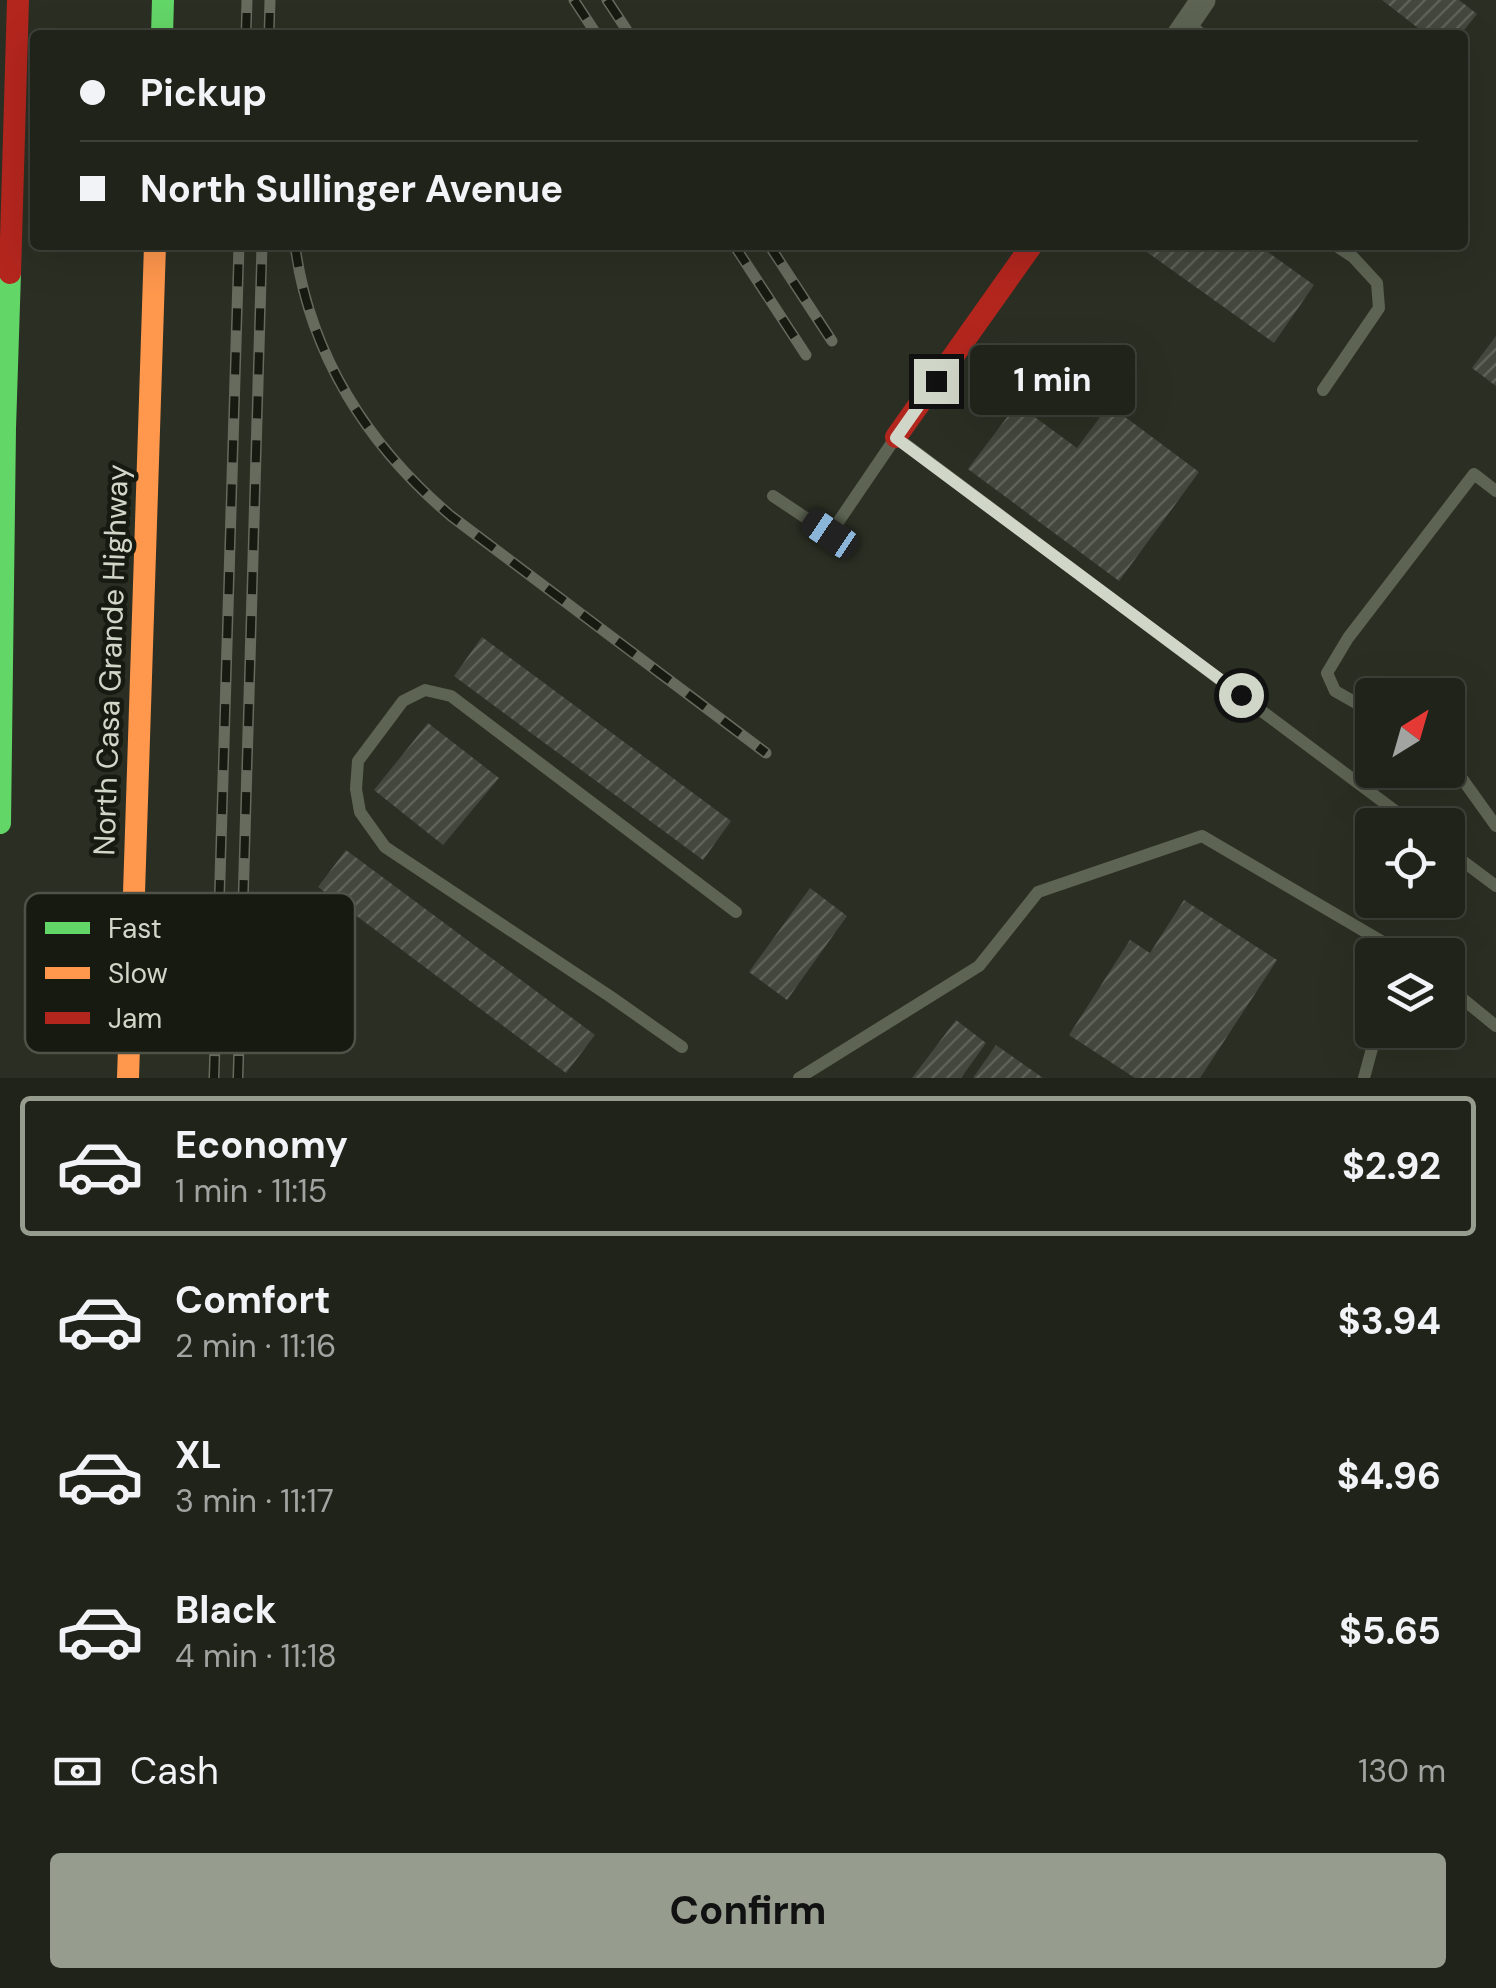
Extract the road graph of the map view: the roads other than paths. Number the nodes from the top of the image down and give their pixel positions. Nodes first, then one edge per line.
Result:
1 (18, 0) edge
2 (163, 0) edge
3 (1203, 0) edge
4 (162, 30) edge
5 (1190, 30) edge
6 (155, 250) edge
7 (1028, 250) edge
8 (1342, 250) edge
9 (1323, 390) dead end
10 (896, 438) junction
11 (1496, 491) edge
12 (773, 496) dead end
13 (1355, 702) edge
14 (1465, 783) edge
15 (1391, 808) edge
16 (0, 823) edge
17 (1496, 826) edge
18 (1465, 863) edge
19 (1496, 886) edge
20 (134, 893) edge
21 (736, 912) dead end
22 (1372, 938) edge
23 (1465, 1001) edge
24 (1496, 1026) edge
25 (682, 1047) dead end
26 (1372, 1048) edge
27 (129, 1053) edge
28 (128, 1078) edge
29 (800, 1078) edge
30 (1364, 1078) edge

1 - 16 main road
2 - 4 main road
3 - 5 street
6 - 20 main road, North Casa Grande Highway
7 - 10 main road
8 - 9 lane
10 - 12 lane
10 - 15 lane
11 - 13 lane
14 - 17 lane
18 - 19 lane
21 - 25 lane
22 - 29 lane
23 - 24 lane
26 - 30 lane
27 - 28 main road, North Casa Grande Highway

